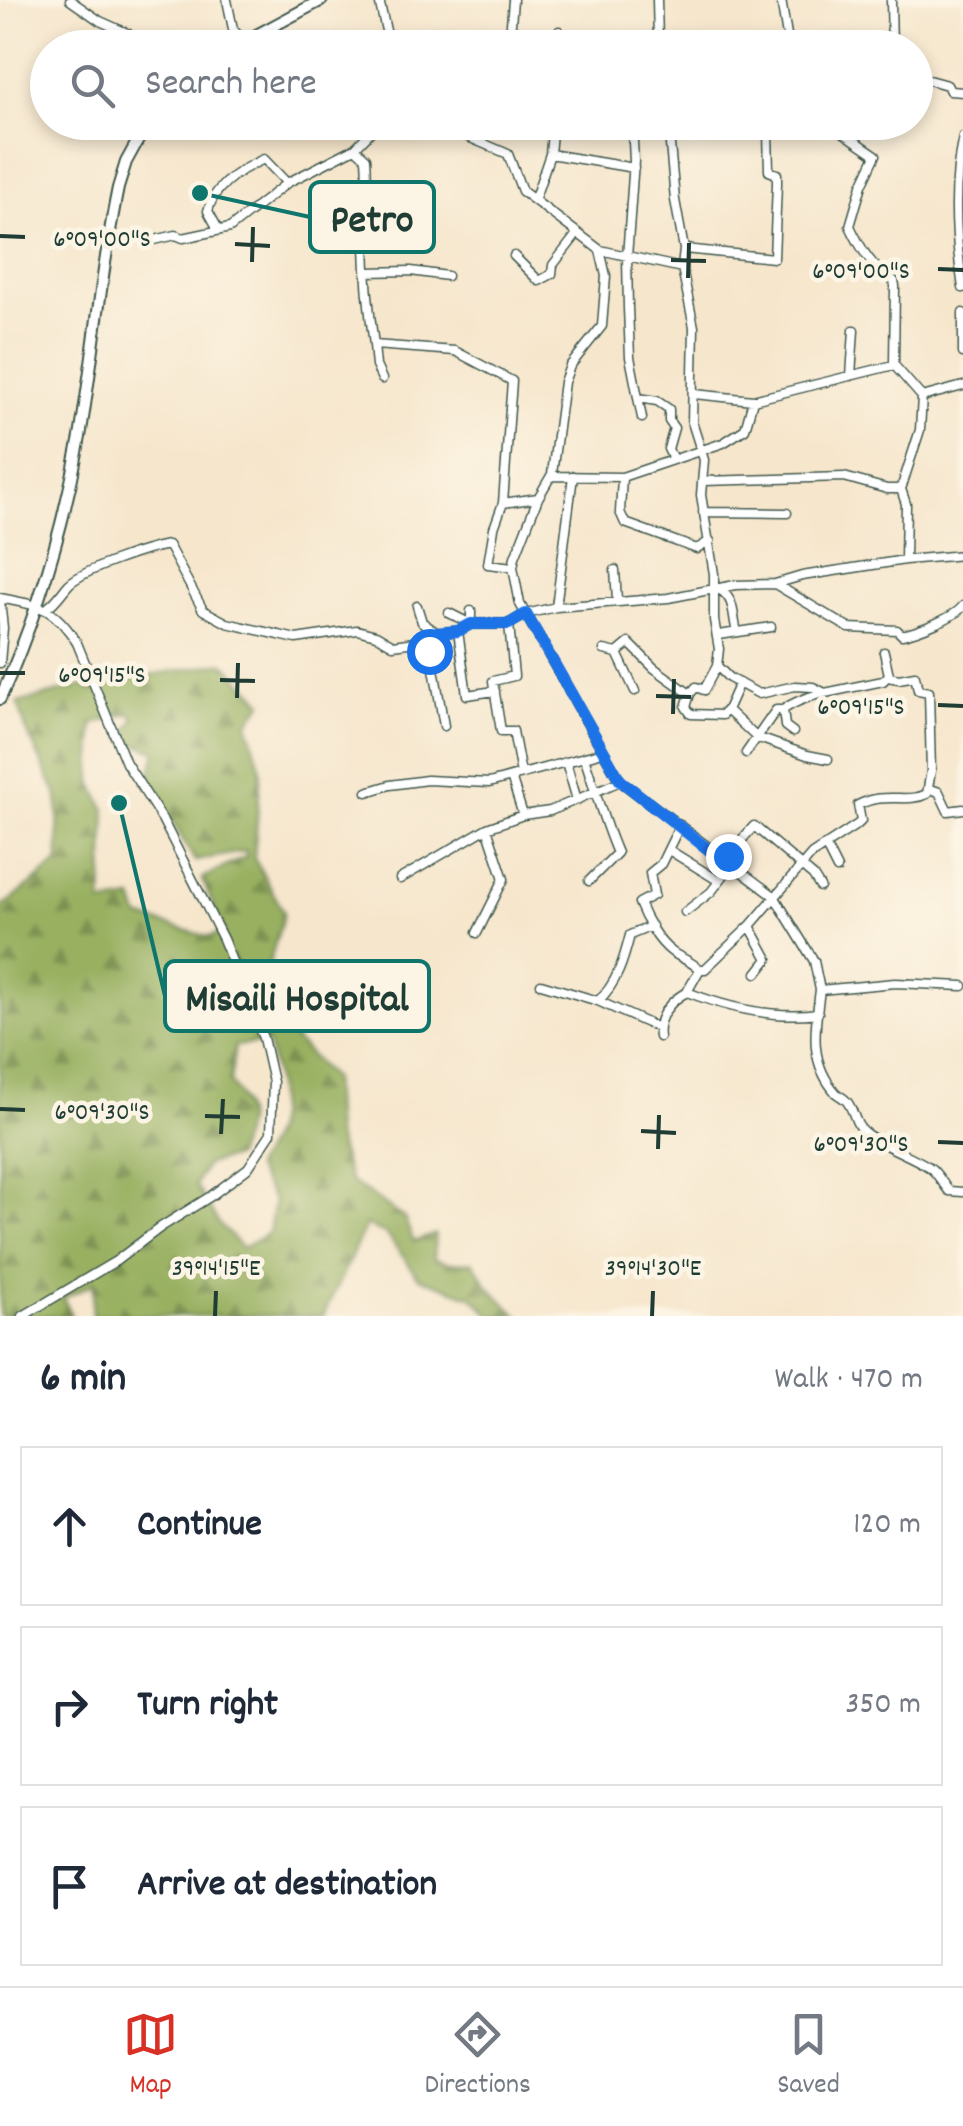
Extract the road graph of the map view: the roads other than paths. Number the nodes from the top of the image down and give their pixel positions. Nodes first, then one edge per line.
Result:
1 (70, 0) edge
2 (227, 0) edge
3 (322, 0) edge
4 (379, 0) edge
5 (513, 0) edge
6 (657, 0) edge
7 (781, 0) edge
8 (892, 0) edge
9 (306, 4) edge
10 (121, 30) edge
11 (233, 30) edge
12 (262, 30) edge
13 (386, 30) edge
14 (510, 30) edge
15 (658, 30) edge
16 (786, 30) edge
17 (892, 30) edge
18 (933, 81) edge
19 (963, 92) edge
20 (963, 137) edge
21 (138, 140) edge
22 (363, 140) edge
23 (475, 140) edge
24 (552, 140) edge
25 (633, 140) edge
26 (670, 140) edge
27 (768, 140) edge
28 (854, 140) edge
29 (356, 148) junction
30 (550, 154) junction
31 (634, 168) junction
32 (287, 183) junction
33 (369, 188) junction
34 (535, 198) junction
35 (417, 202) dead end
36 (365, 222) junction
37 (218, 229) junction
38 (577, 234) junction
39 (150, 241) dead end
40 (684, 249) junction
41 (422, 250) dead end
42 (600, 250) junction
43 (514, 256) dead end
44 (628, 257) junction
45 (682, 268) junction
46 (366, 272) junction
47 (447, 276) dead end
48 (963, 288) edge
49 (963, 314) edge
50 (854, 330) dead end
51 (374, 346) junction
52 (963, 353) edge
53 (894, 366) junction
54 (850, 376) junction
55 (382, 379) dead end
56 (963, 386) edge
57 (694, 394) junction
58 (922, 397) junction
59 (640, 398) junction
60 (753, 400) junction
61 (642, 418) dead end
62 (694, 432) junction
63 (672, 436) junction
64 (698, 450) junction
65 (673, 459) junction
66 (551, 476) junction
67 (573, 476) junction
68 (622, 477) junction
69 (703, 481) junction
70 (901, 489) junction
71 (538, 498) junction
72 (503, 504) junction
73 (703, 512) junction
74 (787, 513) dead end
75 (710, 541) junction
76 (963, 556) edge
77 (905, 560) junction
78 (513, 567) junction
79 (615, 570) dead end
80 (776, 584) junction
81 (716, 588) junction
82 (0, 599) edge
83 (616, 600) junction
84 (416, 606) dead end
85 (963, 606) edge
86 (41, 607) junction
87 (556, 607) junction
88 (471, 611) dead end
89 (449, 613) dead end
90 (526, 614) junction
91 (471, 624) junction
92 (509, 624) junction
93 (771, 627) dead end
94 (458, 631) junction
95 (737, 632) junction
96 (718, 635) junction
97 (433, 636) junction
98 (604, 650) dead end
99 (884, 652) dead end
100 (618, 653) junction
101 (0, 664) edge
102 (717, 666) junction
103 (888, 677) junction
104 (739, 683) junction
105 (635, 691) dead end
106 (495, 692) junction
107 (825, 693) junction
108 (690, 694) junction
109 (0, 699) edge
110 (727, 710) junction
111 (783, 710) junction
112 (444, 726) dead end
113 (793, 732) dead end
114 (756, 737) junction
115 (603, 752) junction
116 (746, 753) dead end
117 (584, 757) junction
118 (828, 759) dead end
119 (566, 762) junction
120 (516, 776) junction
121 (620, 780) junction
122 (928, 788) junction
123 (366, 792) dead end
124 (598, 792) junction
125 (577, 800) junction
126 (963, 808) edge
127 (523, 815) junction
128 (680, 825) junction
129 (487, 828) junction
130 (825, 845) junction
131 (669, 850) junction
132 (727, 864) junction
133 (802, 866) junction
134 (836, 869) dead end
135 (400, 878) dead end
136 (589, 881) dead end
137 (719, 881) junction
138 (820, 887) dead end
139 (774, 896) junction
140 (686, 912) dead end
141 (652, 926) junction
142 (750, 926) junction
143 (477, 933) dead end
144 (700, 969) junction
145 (757, 973) dead end
146 (541, 984) dead end
147 (963, 986) edge
148 (820, 990) junction
149 (687, 992) junction
150 (598, 1001) junction
151 (818, 1013) junction
152 (963, 1192) edge
153 (23, 1316) edge

1 - 10 street
2 - 11 street
3 - 9 main road
4 - 13 street
5 - 14 street
6 - 15 street
7 - 16 street
8 - 17 street
9 - 12 main road
18 - 19 street
20 - 48 street
21 - 86 main road
22 - 29 street
23 - 34 street
24 - 30 street
25 - 31 street
26 - 40 street
27 - 40 street
28 - 53 street
29 - 32 street
29 - 33 street
30 - 31 street
30 - 34 street
31 - 44 street
32 - 37 street
32 - 37 street
33 - 35 street
33 - 36 street
34 - 38 street
36 - 41 street
36 - 46 street
37 - 39 street
38 - 42 street
38 - 43 street
40 - 45 street
42 - 44 street
42 - 66 street
44 - 45 street
44 - 59 street
45 - 57 street
46 - 47 street
46 - 51 street
49 - 52 street
50 - 54 street
51 - 55 street
51 - 72 street
53 - 54 street
53 - 58 street
54 - 60 street
56 - 58 street
57 - 60 street
57 - 62 street
58 - 70 street
59 - 61 street
59 - 63 street
60 - 64 street
62 - 63 street
62 - 64 street
63 - 65 street
64 - 65 street
64 - 69 street
65 - 68 street
66 - 67 street
66 - 71 street
67 - 68 street
67 - 87 street
68 - 75 street
69 - 70 street
69 - 73 street
70 - 77 street
71 - 72 street
71 - 78 street
72 - 78 street
73 - 74 street
73 - 75 street
75 - 81 street
76 - 77 street
77 - 80 street
78 - 90 street
79 - 83 street
80 - 81 street
80 - 85 street
81 - 83 street
81 - 95 street
81 - 96 street
82 - 86 street
82 - 101 street
83 - 87 street
84 - 97 street
86 - 97 street
86 - 109 main road
86 - 153 street
87 - 90 street
88 - 91 street
89 - 91 street
90 - 92 street
90 - 115 street
91 - 92 street
91 - 94 street
92 - 106 street
93 - 95 street
94 - 97 street
94 - 106 street
95 - 96 street
96 - 102 street
97 - 112 street
98 - 100 street
99 - 103 street
100 - 105 street
100 - 108 street
102 - 104 street
102 - 108 street
103 - 107 street
103 - 122 street
104 - 107 street
104 - 110 street
106 - 120 street
107 - 111 street
108 - 110 street
110 - 114 street
111 - 113 street
111 - 114 street
114 - 116 street
114 - 118 street
115 - 117 street
115 - 121 street
117 - 119 street
117 - 124 street
119 - 120 street
119 - 125 street
120 - 123 street
120 - 127 street
121 - 124 street
121 - 128 street
122 - 126 street
122 - 130 street
124 - 125 street
124 - 136 street
125 - 127 street
127 - 129 street
128 - 131 street
128 - 132 street
129 - 135 street
129 - 143 street
130 - 133 street
130 - 134 street
131 - 137 street
131 - 141 street
132 - 133 street
132 - 137 street
132 - 139 street
133 - 138 street
133 - 139 street
137 - 140 street
139 - 142 street
139 - 148 street
141 - 144 street
141 - 150 street
142 - 144 street
142 - 145 street
144 - 149 street
146 - 150 street
147 - 148 street
148 - 151 street
149 - 150 street
149 - 151 street
151 - 152 street

